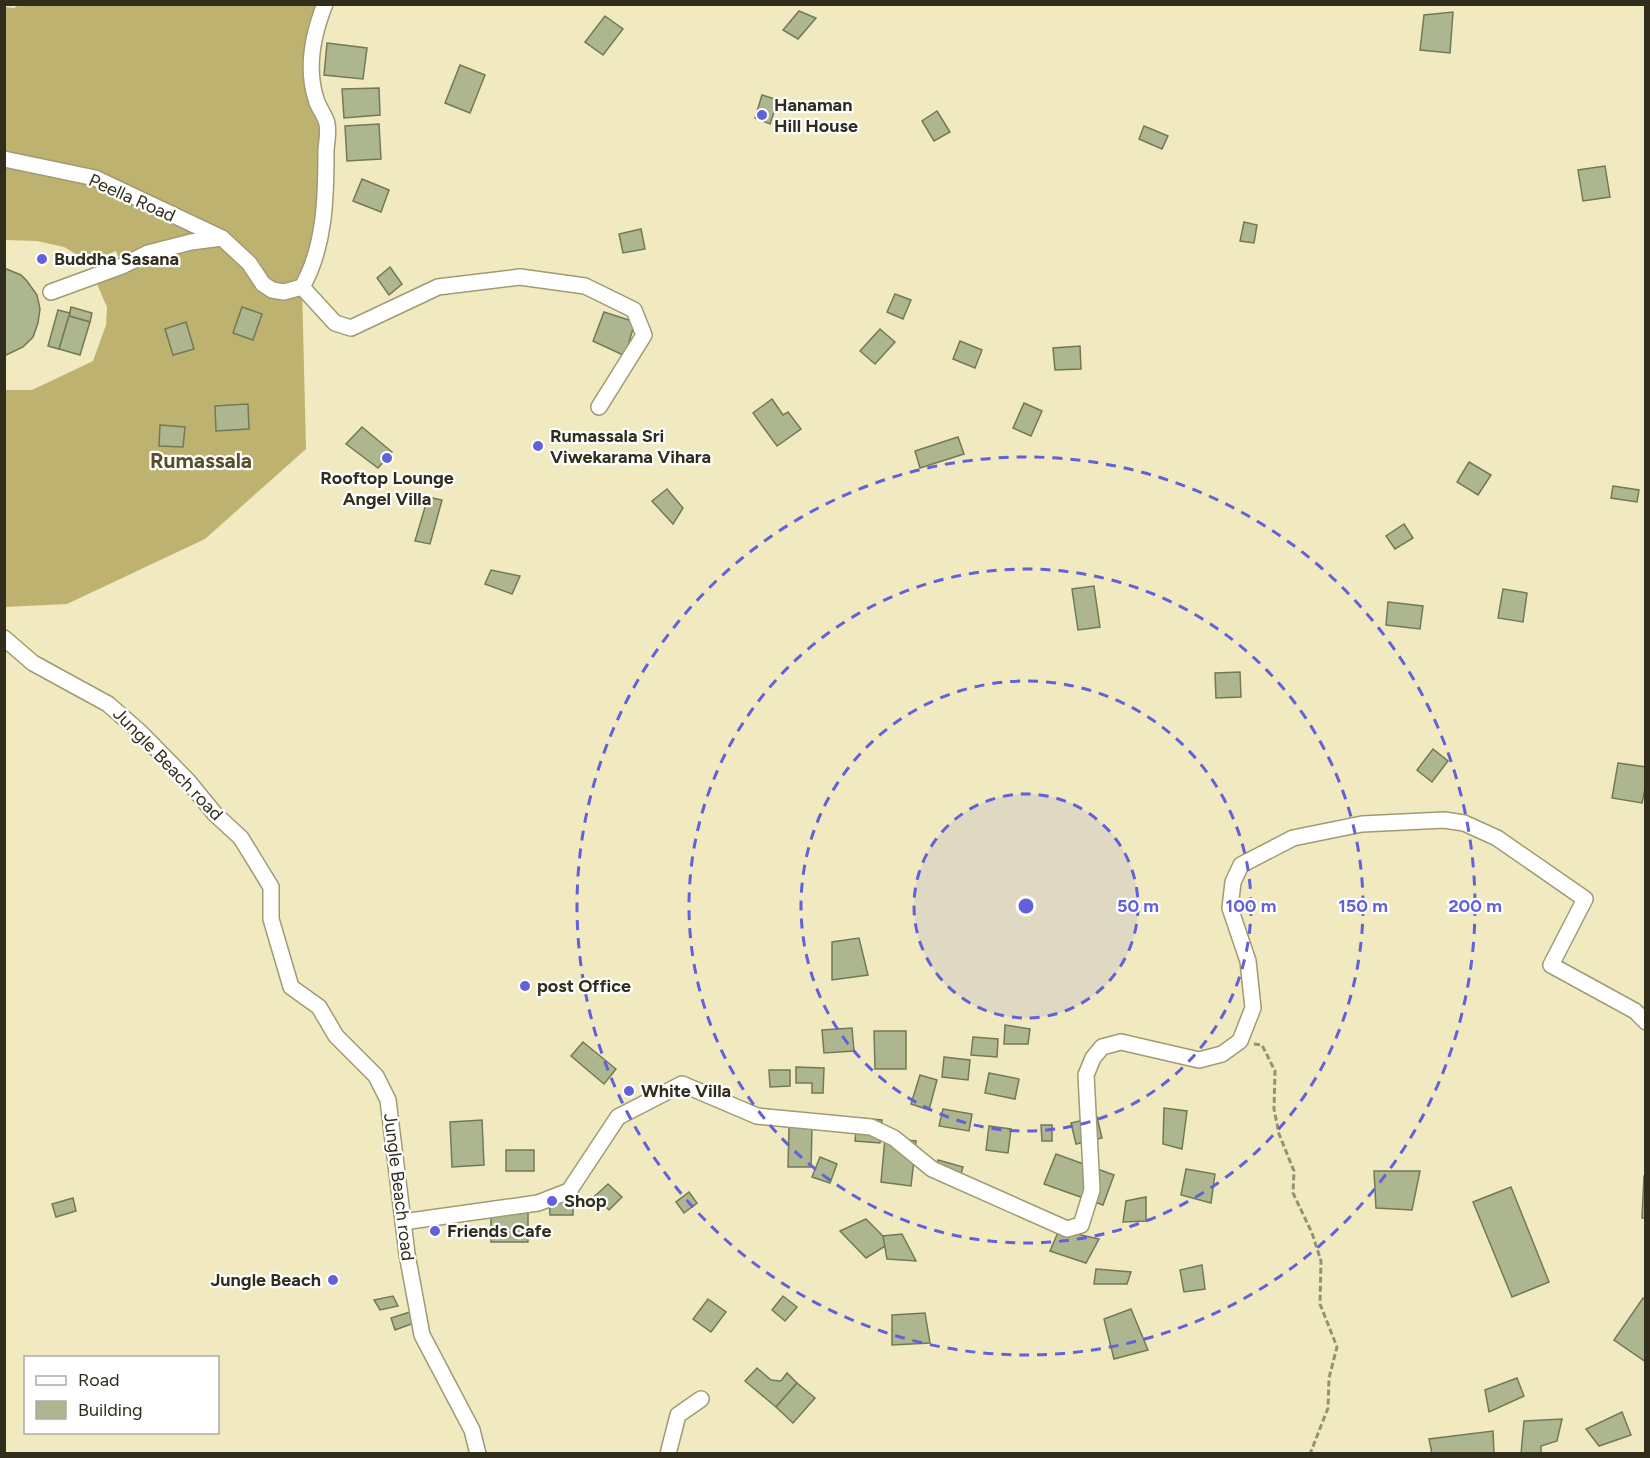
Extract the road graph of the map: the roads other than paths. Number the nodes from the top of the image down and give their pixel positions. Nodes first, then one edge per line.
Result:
1 (325, 4) edge
2 (4, 159) edge
3 (222, 238) junction
4 (302, 287) junction
5 (51, 292) dead end
6 (599, 407) dead end
7 (4, 638) edge
8 (1646, 1022) edge
9 (403, 1222) junction
10 (701, 1399) dead end
11 (478, 1454) edge
12 (668, 1454) edge

1 - 4 street
2 - 3 street, Peella Road
3 - 4 street, Peella Road
3 - 5 street
4 - 6 street
7 - 9 street, Jungle Beach road
8 - 9 street
9 - 11 street, Jungle Beach road
10 - 12 street

